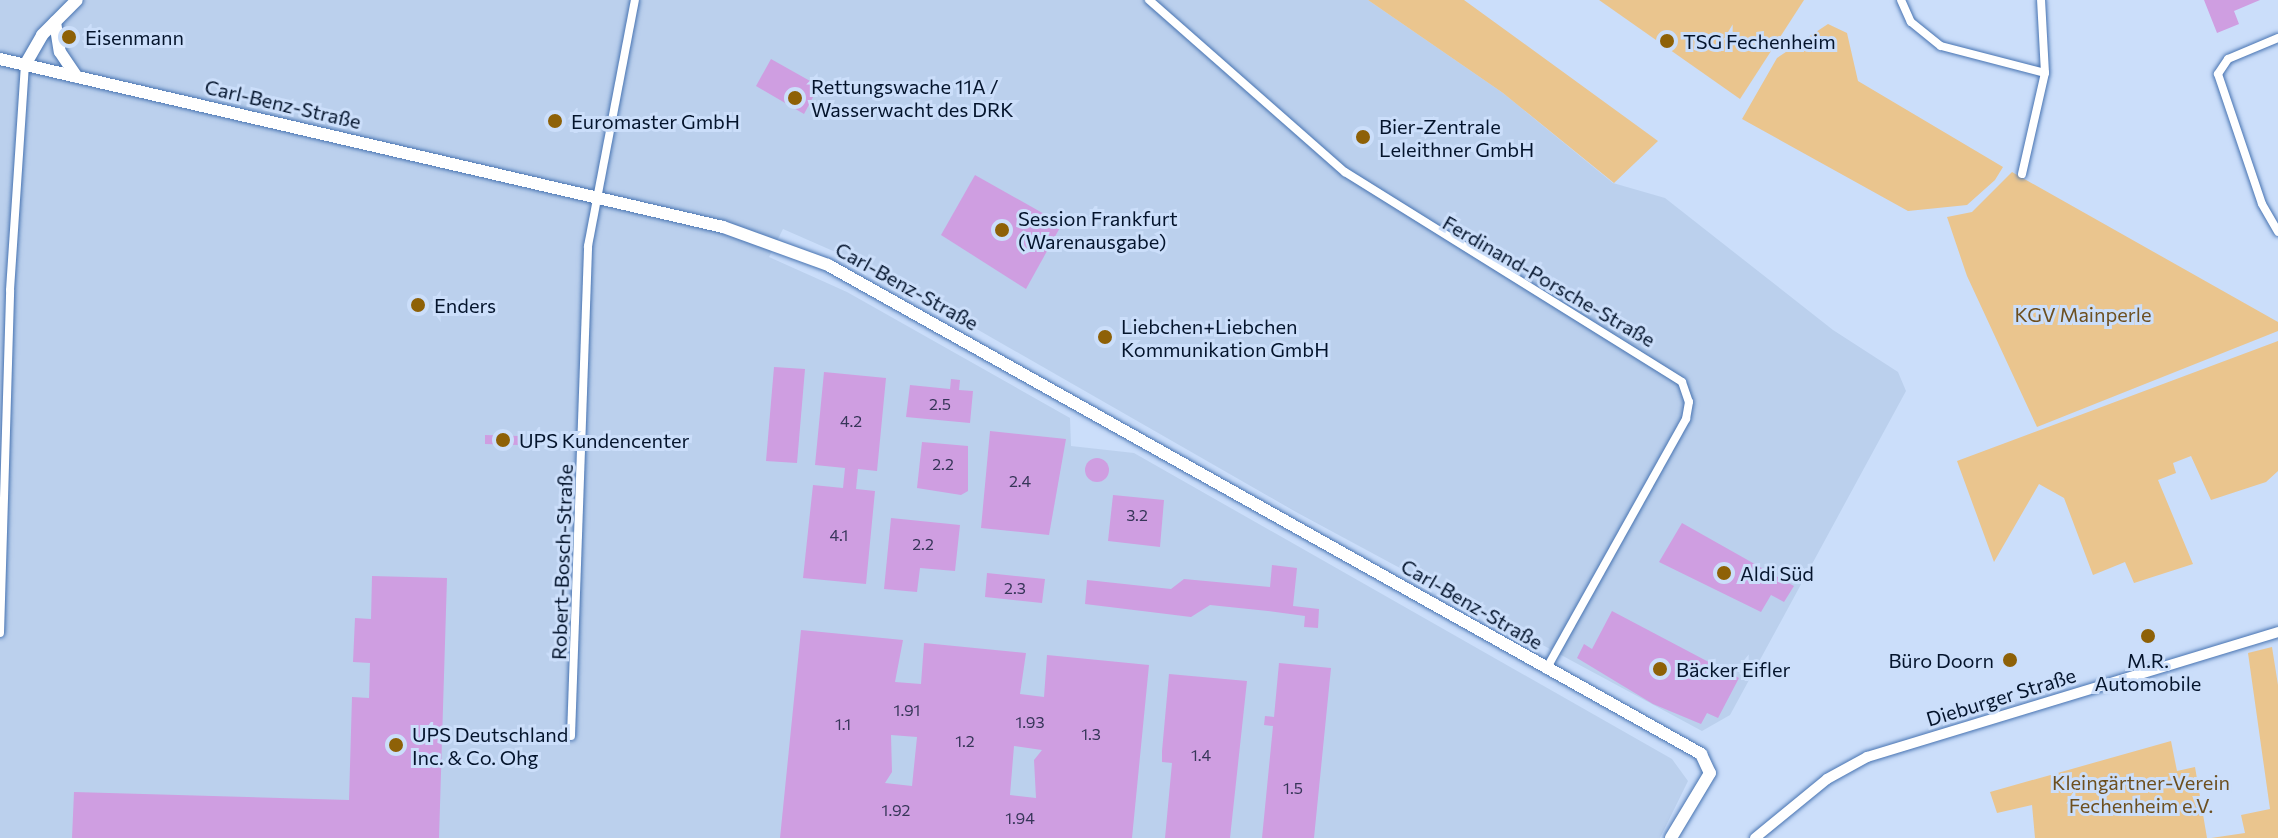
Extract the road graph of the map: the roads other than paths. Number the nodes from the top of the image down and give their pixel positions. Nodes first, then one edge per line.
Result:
1 (77, 0) edge
2 (635, 0) edge
3 (1149, 0) edge
4 (1901, 0) edge
5 (2041, 0) edge
6 (55, 22) junction
7 (2278, 38) edge
8 (0, 59) edge
9 (25, 65) junction
10 (2045, 73) junction
11 (77, 77) junction
12 (2022, 174) dead end
13 (593, 197) junction
14 (2278, 232) edge
15 (2278, 632) edge
16 (0, 633) edge
17 (1546, 669) junction
18 (571, 736) dead end
19 (1671, 838) edge
20 (1755, 838) edge

1 - 6 main road
2 - 13 street
3 - 17 street, Ferdinand-Porsche-Straße
4 - 10 street
5 - 10 street
6 - 9 main road
6 - 11 main road
7 - 14 street
8 - 9 main road, Carl-Benz-Straße
9 - 11 main road, Carl-Benz-Straße
9 - 16 street
10 - 12 street
11 - 13 main road, Carl-Benz-Straße
13 - 17 main road, Carl-Benz-Straße
13 - 18 street, Robert-Bosch-Straße
15 - 20 street, Dieburger Straße
17 - 19 main road, Carl-Benz-Straße

